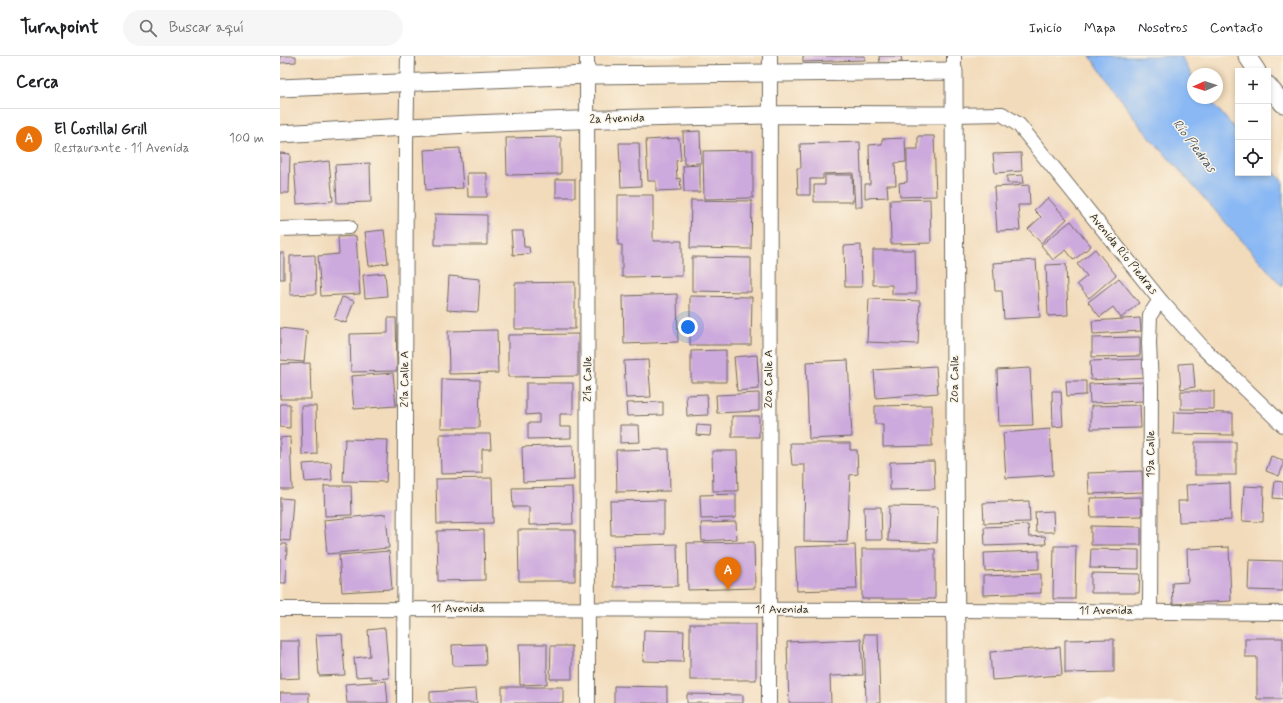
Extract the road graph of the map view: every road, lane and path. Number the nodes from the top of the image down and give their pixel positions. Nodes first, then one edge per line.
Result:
1 (408, 56) edge
2 (587, 56) edge
3 (770, 56) edge
4 (1247, 56) edge
5 (954, 64) edge
6 (1255, 68) edge
7 (769, 74) junction
8 (588, 75) junction
9 (407, 82) junction
10 (280, 88) edge
11 (1271, 90) edge
12 (1283, 104) edge
13 (769, 115) junction
14 (954, 115) junction
15 (587, 120) junction
16 (407, 126) junction
17 (280, 134) edge
18 (349, 227) dead end
19 (280, 229) edge
20 (1160, 300) junction
21 (1283, 424) edge
22 (280, 609) edge
23 (404, 609) junction
24 (588, 610) junction
25 (770, 610) junction
26 (956, 610) junction
27 (1150, 611) junction
28 (1283, 612) edge
29 (404, 703) edge
30 (588, 703) edge
31 (769, 703) edge
32 (956, 703) edge

1 - 9 street, 21a Calle A
2 - 8 street, 21a Calle
3 - 7 street, 20a Calle A
4 - 6 street
5 - 7 street
5 - 14 street, 20a Calle
7 - 8 street
7 - 13 street, 20a Calle A
8 - 9 street
8 - 15 street, 21a Calle
9 - 10 street
9 - 16 street, 21a Calle A
11 - 12 street
13 - 14 street, 2a Avenida
13 - 15 street, 2a Avenida
13 - 25 street, 20a Calle A
14 - 20 street, Avenida Río Piedras
14 - 26 street, 20a Calle
15 - 16 street, 2a Avenida
15 - 24 street, 21a Calle
16 - 17 street, 2a Avenida
16 - 23 street, 21a Calle A
18 - 19 street
20 - 21 street, Avenida Río Piedras
20 - 27 street, 19a Calle
22 - 23 street, 11 Avenida
23 - 24 street, 11 Avenida
23 - 29 street, 21a Calle A
24 - 25 street, 11 Avenida
24 - 30 street, 21a Calle
25 - 26 street, 11 Avenida
25 - 31 street, 20a Calle A
26 - 27 street, 11 Avenida
26 - 32 street, 20a Calle
27 - 28 street, 11 Avenida

